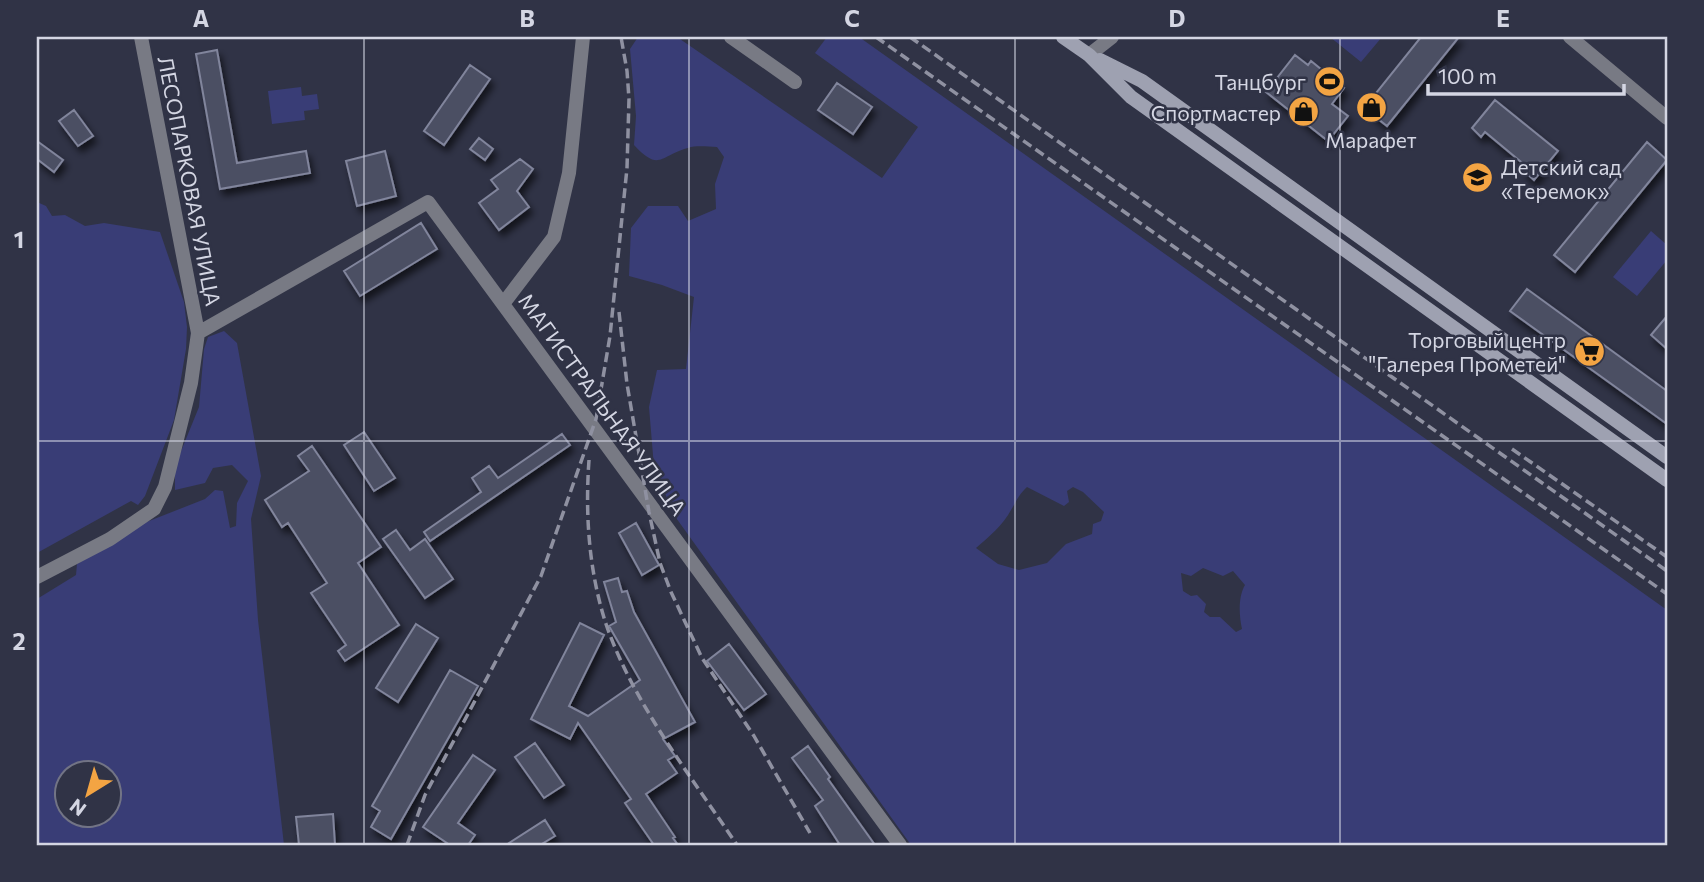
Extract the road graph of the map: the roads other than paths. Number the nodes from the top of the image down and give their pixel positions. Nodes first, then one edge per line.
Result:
1 (141, 37) edge
2 (583, 37) edge
3 (731, 37) edge
4 (1063, 37) edge
5 (1112, 37) edge
6 (1570, 37) edge
7 (1089, 55) junction
8 (795, 82) dead end
9 (1667, 118) edge
10 (503, 304) junction
11 (198, 333) junction
12 (1667, 457) edge
13 (1667, 480) edge
14 (37, 577) edge
15 (900, 845) edge

1 - 11 street, ЛЕСОПАРКОВАЯ УЛИЦА
2 - 10 street
3 - 8 street
4 - 7 main road
5 - 7 street
6 - 9 street
7 - 12 main road
7 - 13 main road
10 - 11 street, МАГИСТРАЛЬНАЯ УЛИЦА
10 - 15 street, МАГИСТРАЛЬНАЯ УЛИЦА
11 - 14 street, ЛЕСОПАРКОВАЯ УЛИЦА

